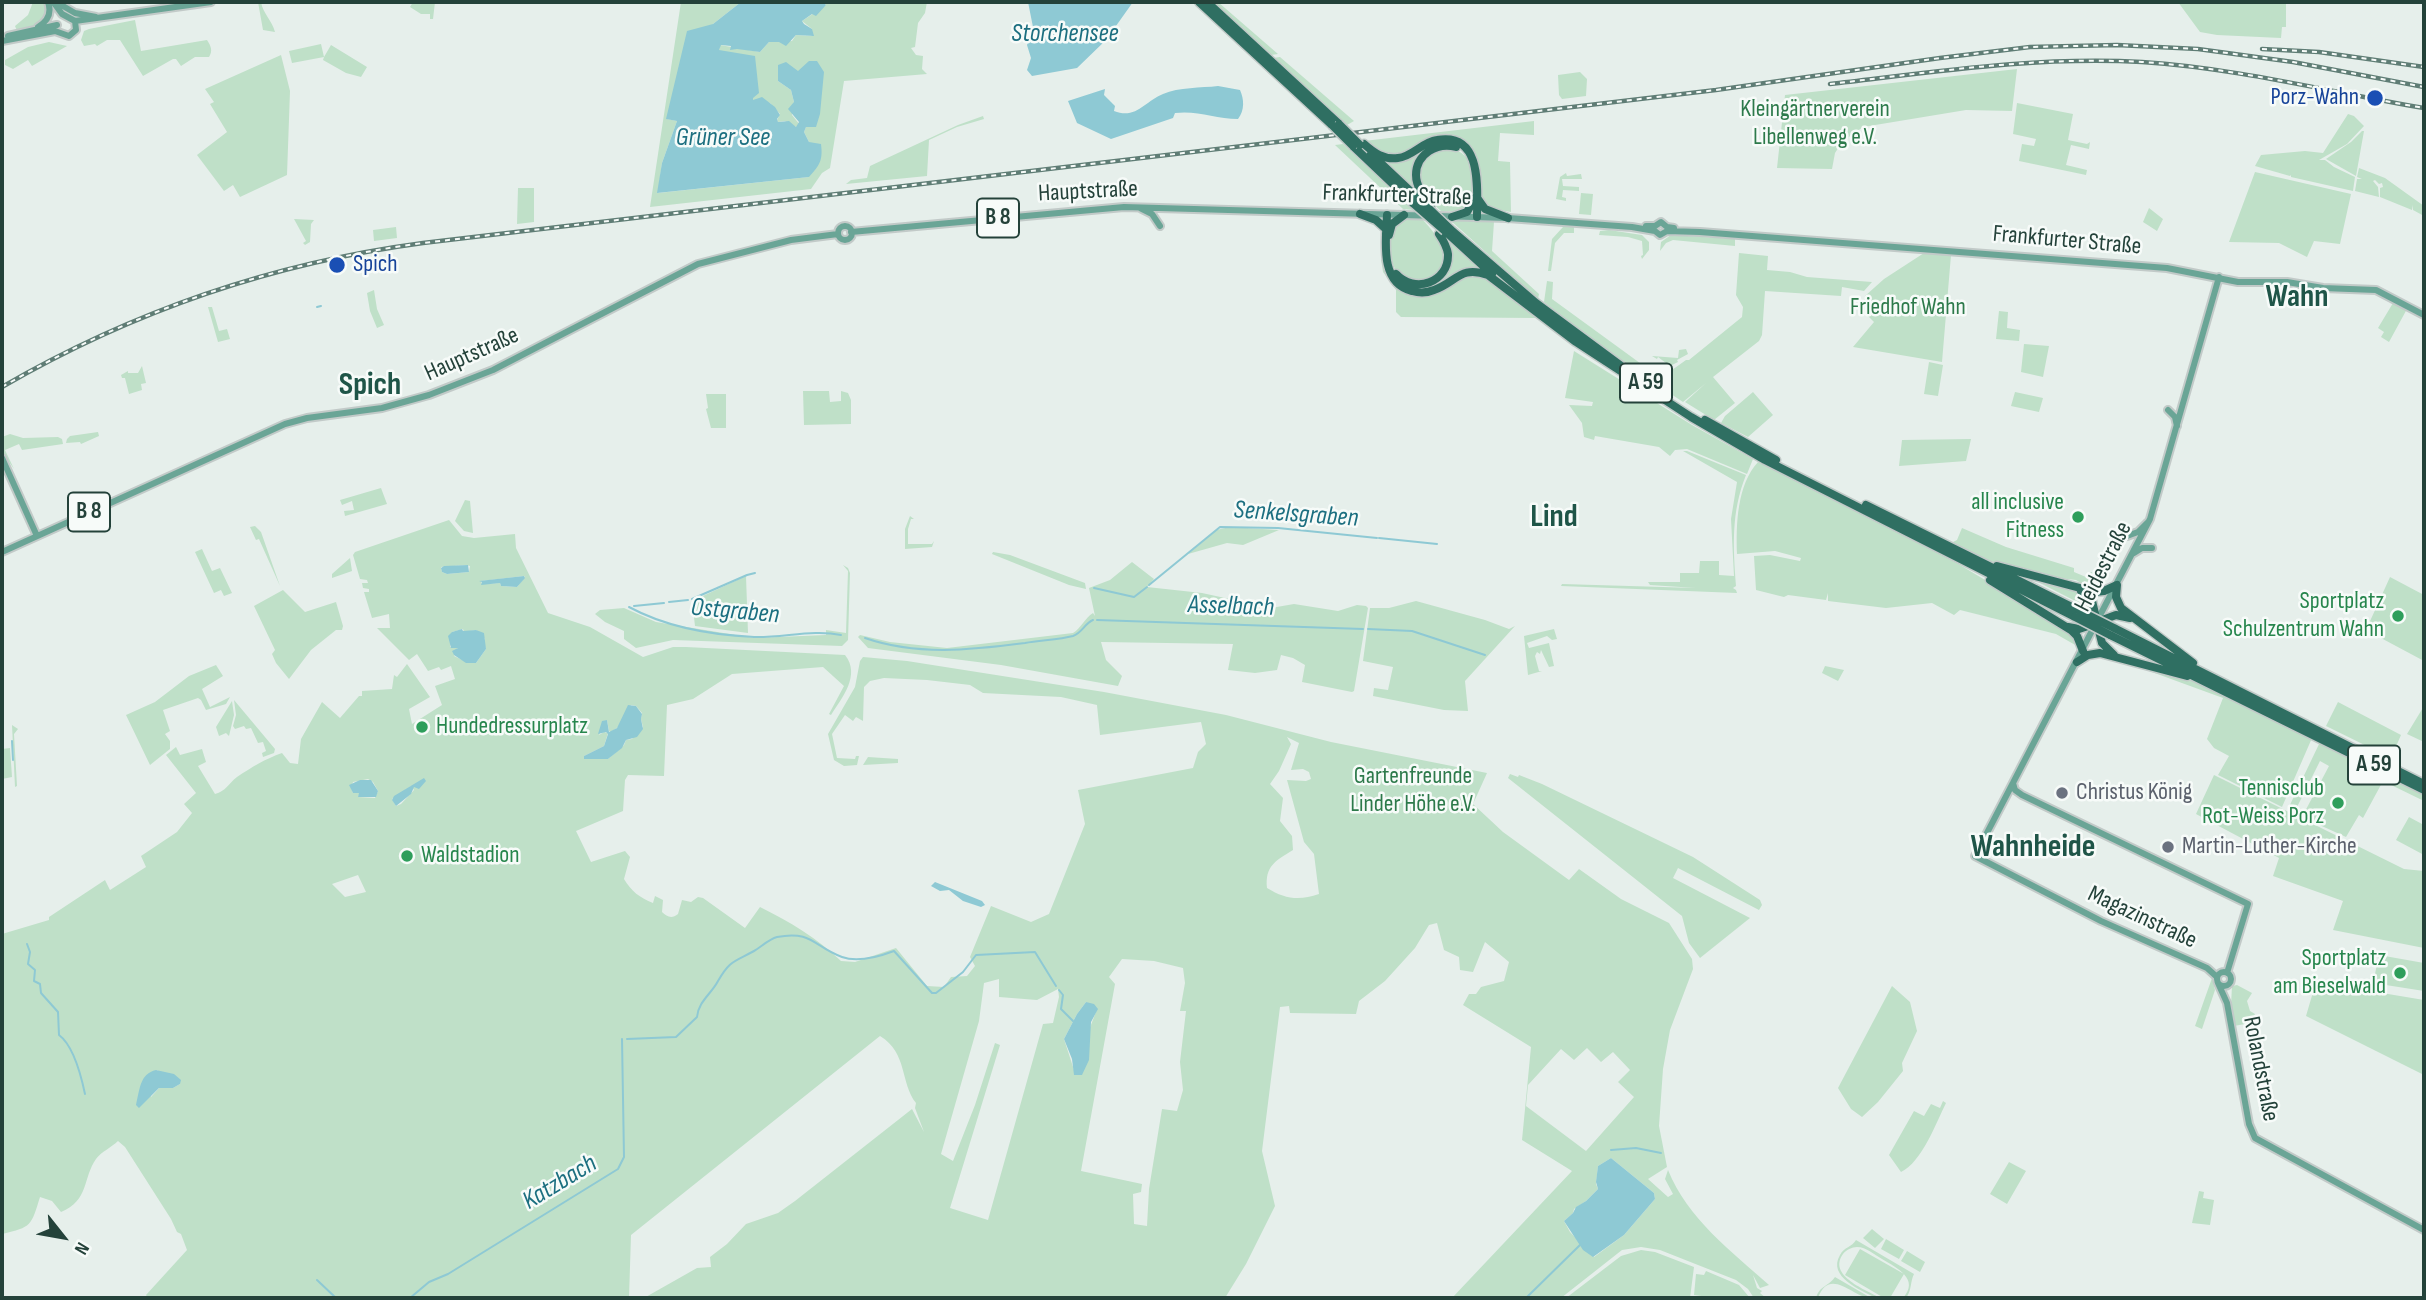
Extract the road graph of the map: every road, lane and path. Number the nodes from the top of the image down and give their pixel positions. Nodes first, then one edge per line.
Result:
1 (52, 2) edge
2 (211, 2) edge
3 (1199, 2) edge
4 (1207, 2) edge
5 (175, 7) junction
6 (108, 18) junction
7 (61, 20) junction
8 (76, 25) junction
9 (33, 30) junction
10 (60, 33) junction
11 (2, 39) edge
12 (1335, 125) junction
13 (1359, 145) junction
14 (1476, 199) junction
15 (1428, 205) junction
16 (1139, 207) junction
17 (1160, 208) joint
18 (1360, 214) junction
19 (1388, 215) junction
20 (1405, 215) junction
21 (1452, 217) junction
22 (1476, 217) junction
23 (1508, 218) junction
24 (1160, 226) dead end
25 (1445, 231) junction
26 (1388, 232) junction
27 (2219, 277) junction
28 (1517, 297) junction
29 (1535, 307) junction
30 (1545, 315) junction
31 (2424, 315) edge
32 (2168, 410) dead end
33 (2178, 426) junction
34 (2, 457) edge
35 (2150, 519) junction
36 (37, 536) junction
37 (2152, 548) dead end
38 (2, 552) edge
39 (1950, 554) junction
40 (1961, 554) junction
41 (2133, 554) junction
42 (2116, 585) junction
43 (2076, 588) junction
44 (2078, 614) junction
45 (2133, 619) junction
46 (2097, 622) junction
47 (2062, 625) junction
48 (2112, 631) junction
49 (2083, 651) junction
50 (2116, 656) junction
51 (2077, 662) junction
52 (2212, 677) junction
53 (2226, 692) junction
54 (2311, 730) junction
55 (2325, 737) junction
56 (2013, 783) junction
57 (2424, 784) edge
58 (2424, 790) edge
59 (2007, 794) junction
60 (2022, 795) junction
61 (1975, 856) joint
62 (2227, 973) junction
63 (2218, 980) junction
64 (2229, 984) junction
65 (2227, 1003) junction
66 (2424, 1230) edge

1 - 6 main road
1 - 7 main road
1 - 9 main road
2 - 5 main road
3 - 12 highway, A 59
4 - 12 highway, A 59
5 - 6 main road
5 - 8 main road
6 - 8 main road
7 - 8 main road
7 - 9 main road
7 - 10 main road
8 - 10 main road
9 - 11 main road
10 - 11 main road
12 - 13 highway, A 59, bridge
12 - 13 highway, A 59, bridge
13 - 14 highway, A 59
13 - 15 highway, A 59
13 - 25 highway, A 59, bridge
14 - 15 highway
14 - 21 highway
14 - 22 highway
14 - 23 highway
15 - 25 highway, A 59, bridge
16 - 17 main road, Hauptstraße / B 8
16 - 24 main road
16 - 36 main road, Hauptstraße / B 8
17 - 18 main road, Frankfurter Straße / B 8
18 - 19 main road, Frankfurter Straße / B 8
18 - 26 highway
19 - 20 main road, Frankfurter Straße / B 8
19 - 26 highway
20 - 21 main road, Frankfurter Straße / B 8
20 - 26 highway
21 - 22 main road, Frankfurter Straße / B 8
22 - 23 main road, Frankfurter Straße / B 8
23 - 27 main road, Frankfurter Straße / B 8
25 - 26 highway
25 - 28 highway, A 59
25 - 29 highway, A 59
26 - 28 highway
27 - 31 main road, Frankfurter Straße / B 8
27 - 33 main road, Heidestraße
28 - 29 highway, A 59
29 - 30 highway, A 59
30 - 39 highway, A 59
30 - 40 highway, A 59
32 - 33 main road
33 - 35 main road, Heidestraße
34 - 36 main road
35 - 41 main road, Heidestraße
35 - 41 main road
36 - 38 main road, Hauptstraße / B 8
37 - 41 main road
39 - 44 highway, A 59
39 - 47 highway
40 - 43 highway
40 - 44 highway, A 59
41 - 42 main road, Heidestraße
42 - 43 highway
42 - 45 highway
42 - 46 main road, Heidestraße
43 - 46 highway
44 - 48 highway, A 59, bridge
45 - 46 highway
45 - 52 highway
46 - 47 highway
46 - 49 main road, Heidestraße
46 - 50 highway
47 - 49 highway
48 - 52 highway, A 59
48 - 53 highway, A 59
49 - 51 main road, Heidestraße
50 - 51 highway
50 - 53 highway
51 - 56 main road, Heidestraße
52 - 54 highway, A 59
53 - 54 highway, A 59
54 - 55 highway, A 59
55 - 57 highway, A 59
55 - 58 highway, A 59
56 - 59 main road, Heidestraße
56 - 60 main road
59 - 60 main road
59 - 61 main road, Heidestraße
60 - 62 main road
61 - 63 main road, Magazinstraße
62 - 63 main road
62 - 64 main road
63 - 64 main road
63 - 65 main road, Rolandstraße
64 - 65 main road, Rolandstraße
65 - 66 main road, Rolandstraße

